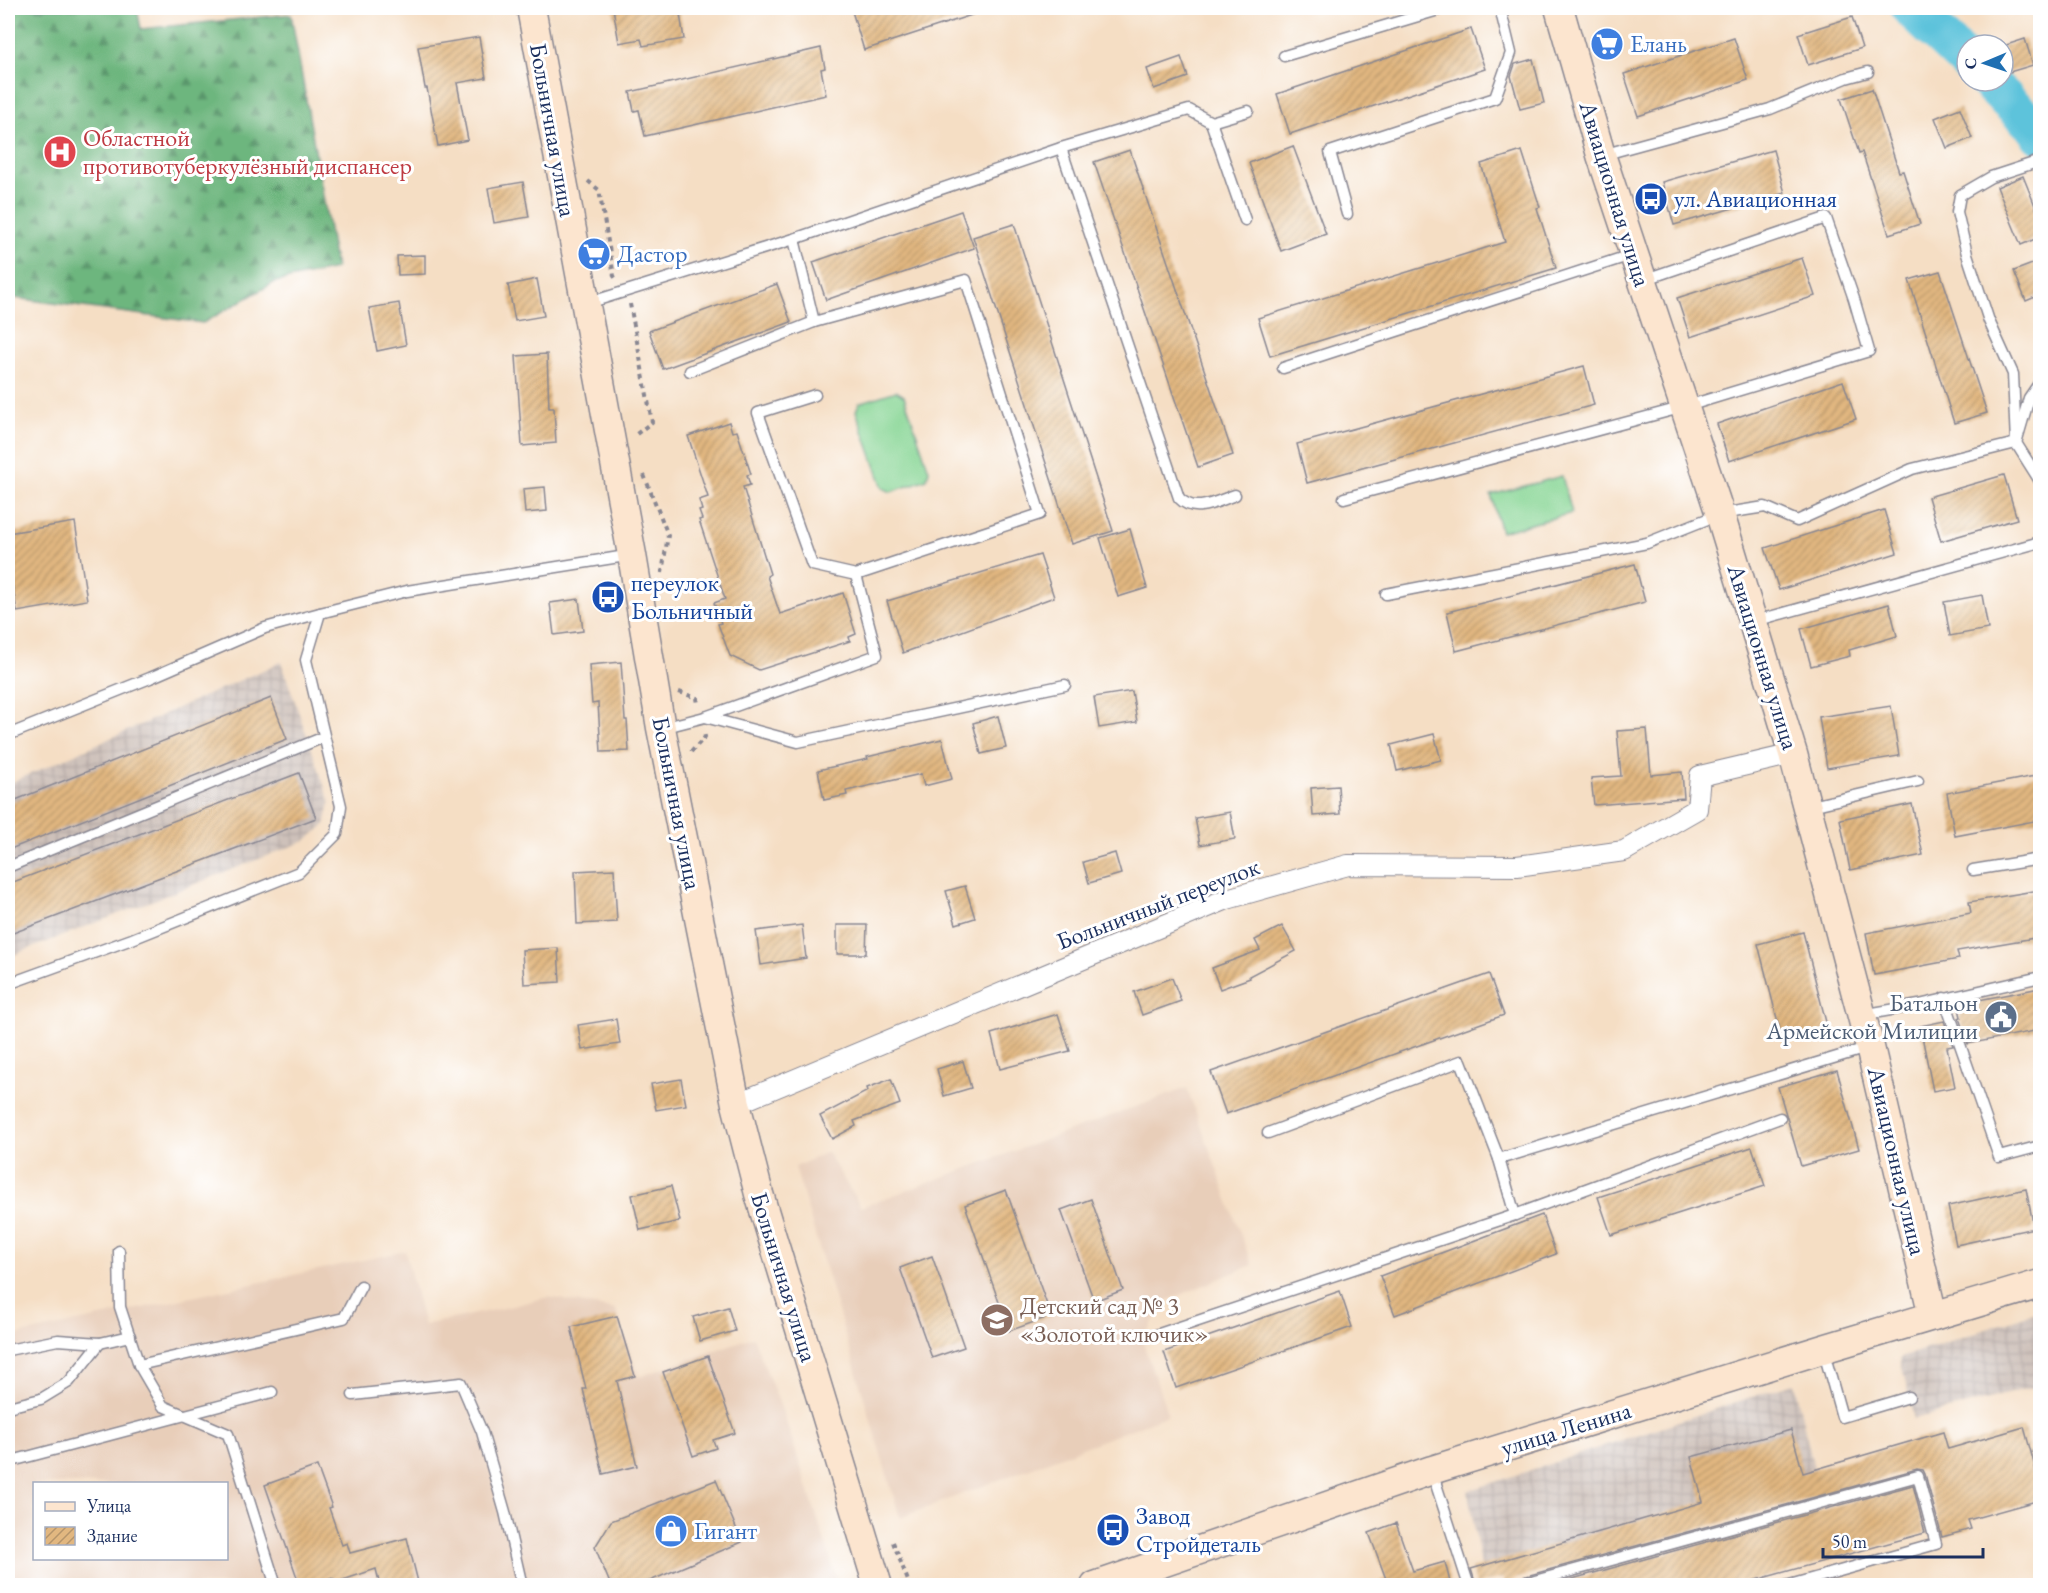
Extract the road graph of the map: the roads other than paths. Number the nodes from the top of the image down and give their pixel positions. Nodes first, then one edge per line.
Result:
1 (531, 8) edge
2 (1445, 8) edge
3 (1500, 8) edge
4 (1559, 8) edge
5 (1284, 56) dead end
6 (1868, 72) dead end
7 (1248, 111) dead end
8 (1211, 122) junction
9 (1061, 148) junction
10 (1601, 155) junction
11 (2040, 161) edge
12 (1347, 214) dead end
13 (1245, 220) dead end
14 (794, 239) junction
15 (1638, 267) junction
16 (585, 304) junction
17 (814, 322) junction
18 (1283, 369) dead end
19 (690, 371) dead end
20 (2040, 382) edge
21 (814, 395) dead end
22 (1683, 406) junction
23 (2016, 443) junction
24 (2040, 481) edge
25 (1235, 495) dead end
26 (1344, 498) dead end
27 (1720, 514) junction
28 (2040, 542) edge
29 (632, 555) junction
30 (856, 575) junction
31 (1386, 594) dead end
32 (320, 613) junction
33 (1752, 622) junction
34 (1065, 685) dead end
35 (703, 717) junction
36 (662, 728) junction
37 (8, 735) edge
38 (324, 737) junction
39 (1793, 754) junction
40 (1918, 781) dead end
41 (1807, 807) junction
42 (2040, 859) edge
43 (8, 867) edge
44 (1973, 870) dead end
45 (2040, 976) edge
46 (8, 984) edge
47 (1944, 998) junction
48 (1862, 1015) junction
49 (1870, 1047) junction
50 (736, 1104) junction
51 (1780, 1118) dead end
52 (1268, 1133) dead end
53 (2040, 1146) edge
54 (1499, 1159) junction
55 (1515, 1215) junction
56 (119, 1251) dead end
57 (2040, 1284) edge
58 (361, 1286) dead end
59 (1933, 1316) junction
60 (1156, 1335) dead end
61 (130, 1336) junction
62 (99, 1343) junction
63 (1823, 1349) junction
64 (8, 1350) edge
65 (139, 1365) junction
66 (272, 1392) dead end
67 (353, 1395) dead end
68 (1909, 1397) dead end
69 (8, 1407) edge
70 (184, 1415) junction
71 (8, 1462) edge
72 (1432, 1470) junction
73 (276, 1586) edge
74 (522, 1586) edge
75 (878, 1586) edge
76 (1095, 1586) edge
77 (1469, 1586) edge
78 (1517, 1586) edge
79 (1786, 1586) edge

1 - 16 street, Больничная улица
2 - 5 lane
3 - 12 lane
4 - 10 street, Авиационная улица
6 - 10 lane
7 - 8 lane
8 - 9 lane
8 - 13 lane
9 - 14 lane
9 - 25 lane
10 - 15 street, Авиационная улица
11 - 23 lane
14 - 16 lane
14 - 17 lane
15 - 18 lane
15 - 22 street, Авиационная улица
15 - 22 lane
16 - 29 street, Больничная улица
17 - 19 lane
17 - 30 lane
20 - 23 lane
21 - 30 lane
22 - 26 lane
22 - 27 street, Авиационная улица
23 - 24 lane
23 - 27 lane
27 - 31 lane
27 - 33 street, Авиационная улица
28 - 33 lane
29 - 32 lane
29 - 36 street, Больничная улица
30 - 35 lane
32 - 37 lane
32 - 38 lane
33 - 39 street, Авиационная улица
34 - 35 lane
35 - 36 lane
36 - 50 street, Больничная улица
38 - 43 lane
38 - 46 lane
39 - 41 street, Авиационная улица
39 - 50 street, Больничный переулок
40 - 41 lane
41 - 48 street, Авиационная улица
42 - 44 lane
45 - 47 lane
47 - 48 lane
47 - 53 lane
48 - 49 street, Авиационная улица
49 - 54 lane
49 - 59 street, Авиационная улица
50 - 75 street, Больничная улица
51 - 55 lane
52 - 54 lane
54 - 55 lane
55 - 60 lane
56 - 61 lane
57 - 59 street, улица Ленина
58 - 65 lane
59 - 63 street, улица Ленина
61 - 62 lane
61 - 65 lane
62 - 64 lane
62 - 69 lane
63 - 68 lane
63 - 72 street, улица Ленина
65 - 70 lane
66 - 70 lane
67 - 74 lane
70 - 71 lane
70 - 73 lane
72 - 76 street, улица Ленина
72 - 77 lane
78 - 79 lane

